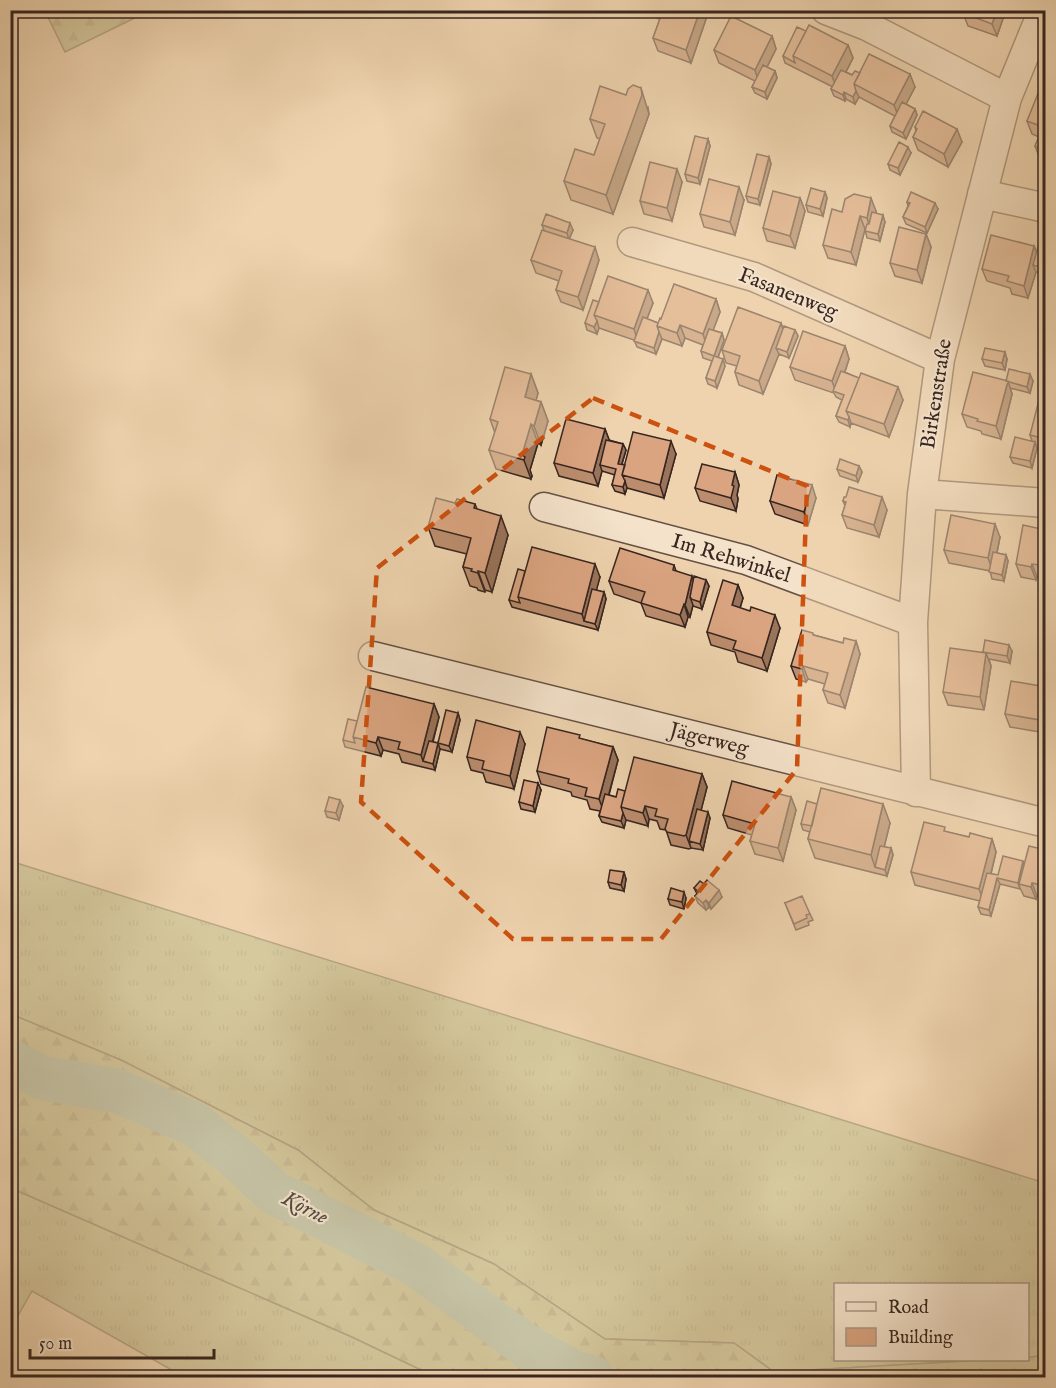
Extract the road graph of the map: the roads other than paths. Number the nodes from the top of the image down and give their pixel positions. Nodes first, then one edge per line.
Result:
1 (826, 10) edge
2 (1042, 10) edge
3 (1007, 98) junction
4 (982, 194) junction
5 (1046, 208) edge
6 (632, 242) dead end
7 (940, 359) junction
8 (922, 494) junction
9 (1046, 503) edge
10 (544, 507) dead end
11 (914, 622) junction
12 (373, 656) dead end
13 (916, 792) junction
14 (1046, 823) edge

1 - 3 street
2 - 3 street, Birkenstraße
3 - 4 street, Birkenstraße
4 - 5 street
4 - 7 street, Birkenstraße
6 - 7 street, Fasanenweg
7 - 8 street, Birkenstraße
8 - 9 street
8 - 11 street, Birkenstraße
10 - 11 street, Im Rehwinkel
11 - 13 street, Birkenstraße
12 - 13 street, Jägerweg
13 - 14 street, Jägerweg

